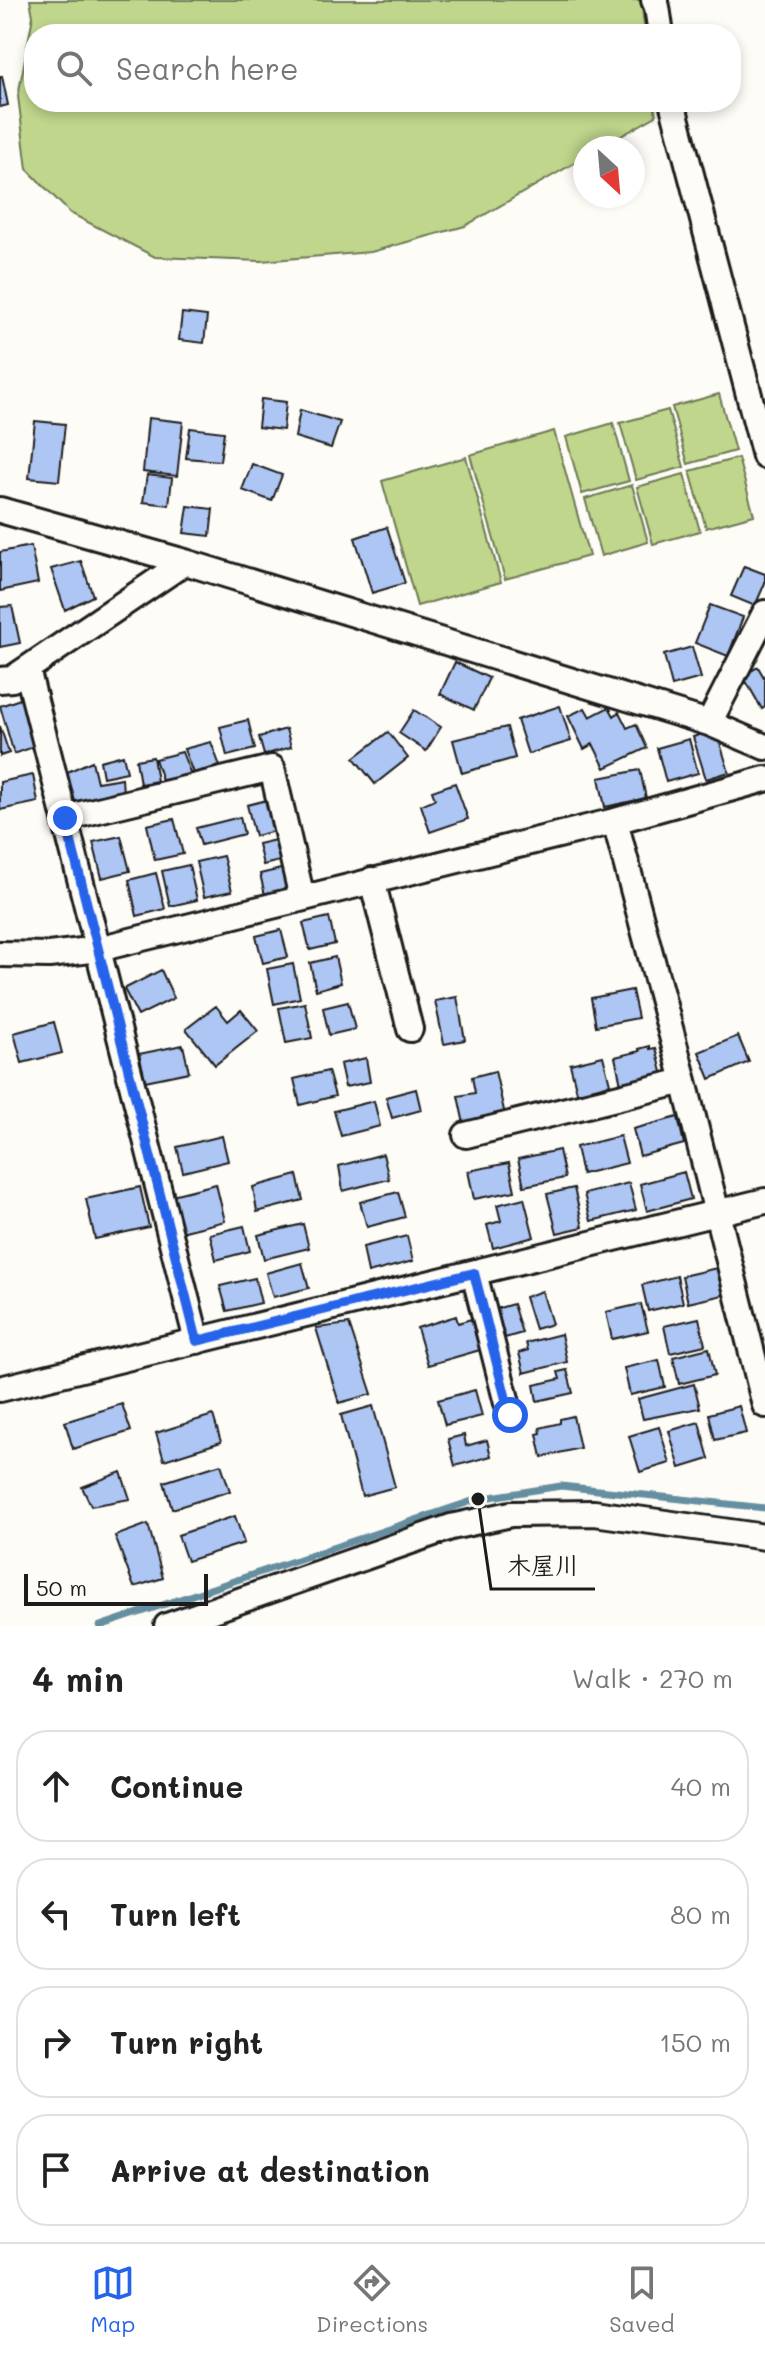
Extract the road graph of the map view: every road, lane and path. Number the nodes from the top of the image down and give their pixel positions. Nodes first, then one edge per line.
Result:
1 (654, 0) edge
2 (660, 24) edge
3 (675, 112) edge
4 (765, 456) edge
5 (0, 510) edge
6 (185, 562) junction
7 (765, 613) edge
8 (27, 669) junction
9 (0, 680) edge
10 (709, 723) junction
11 (765, 747) edge
12 (765, 779) edge
13 (65, 818) junction
14 (615, 821) junction
15 (372, 880) junction
16 (302, 898) junction
17 (98, 949) junction
18 (0, 954) edge
19 (410, 1029) dead end
20 (684, 1081) junction
21 (466, 1135) dead end
22 (765, 1201) edge
23 (718, 1214) junction
24 (474, 1273) junction
25 (197, 1341) junction
26 (0, 1389) edge
27 (765, 1405) edge
28 (510, 1415) dead end
29 (765, 1537) edge
30 (167, 1626) edge

1 - 2 street
3 - 4 street
5 - 6 street
6 - 8 street
6 - 10 street
7 - 10 street
8 - 9 street
8 - 13 street
10 - 11 street
12 - 14 street
13 - 16 street
13 - 17 street
14 - 15 street
14 - 20 street
15 - 16 street
15 - 19 street
16 - 17 street
17 - 18 street
17 - 25 street
20 - 21 street
20 - 23 street
22 - 23 street
23 - 24 street
23 - 27 street
24 - 25 street
24 - 28 street
25 - 26 street
29 - 30 street

